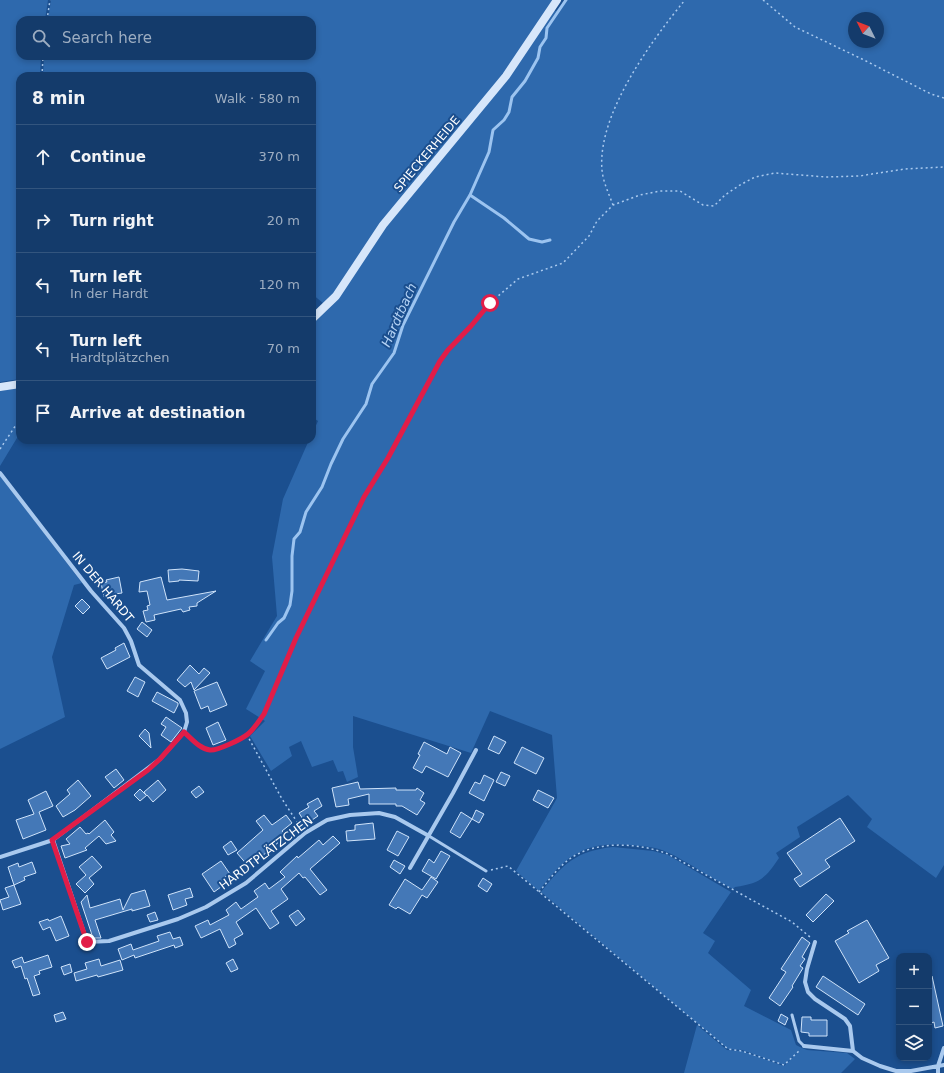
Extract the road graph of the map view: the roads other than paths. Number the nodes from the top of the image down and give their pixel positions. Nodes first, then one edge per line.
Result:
1 (557, 0) edge
2 (316, 315) edge
3 (16, 385) edge
4 (0, 387) edge
5 (0, 473) edge
6 (476, 750) dead end
7 (429, 836) junction
8 (52, 840) junction
9 (0, 857) edge
10 (410, 868) dead end
11 (486, 871) road end
12 (815, 942) road end
13 (792, 1015) dead end
14 (804, 1046) joint
15 (944, 1048) edge
16 (853, 1051) junction
17 (944, 1065) edge
18 (938, 1066) junction
19 (938, 1073) edge

1 - 2 main road, SPIECKERHEIDE
3 - 4 main road
5 - 8 street, IN DER HARDT
6 - 7 street
7 - 8 street, HARDTPLÄTZCHEN
7 - 10 street
7 - 11 lane
8 - 9 street
12 - 16 street
13 - 14 lane
14 - 16 street
15 - 18 street
16 - 18 street
17 - 18 street
18 - 19 street

